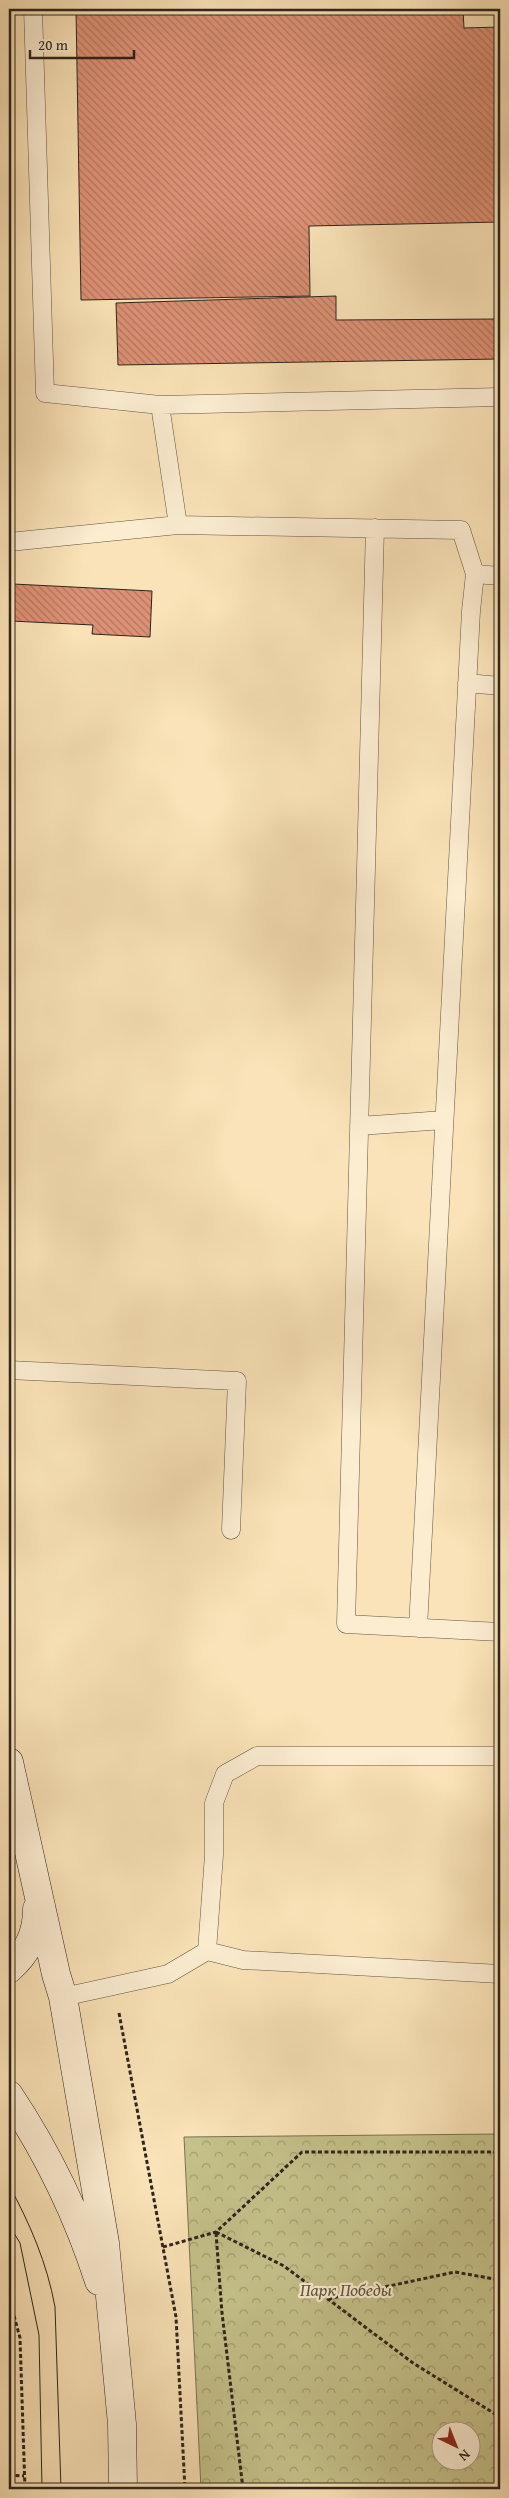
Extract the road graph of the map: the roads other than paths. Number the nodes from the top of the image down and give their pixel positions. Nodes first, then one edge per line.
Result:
1 (33, 9) edge
2 (500, 397) edge
3 (160, 405) junction
4 (178, 524) junction
5 (375, 528) junction
6 (9, 542) edge
7 (475, 574) junction
8 (500, 576) edge
9 (467, 683) junction
10 (500, 686) edge
11 (444, 1120) junction
12 (359, 1126) junction
13 (9, 1370) edge
14 (231, 1530) dead end
15 (418, 1628) junction
16 (500, 1632) edge
17 (500, 1756) edge
18 (9, 1762) edge
19 (37, 1890) junction
20 (208, 1951) junction
21 (9, 1969) edge
22 (500, 1974) edge
23 (63, 1997) junction
24 (9, 2095) edge
25 (114, 2330) junction
26 (123, 2489) edge

1 - 3 lane
2 - 3 lane
3 - 4 lane
4 - 5 lane
4 - 6 lane
5 - 7 lane
5 - 12 lane
7 - 8 lane
7 - 9 lane
9 - 10 lane
9 - 11 lane
11 - 12 lane
11 - 15 lane
12 - 15 lane
13 - 14 lane
15 - 16 lane
17 - 20 lane
18 - 19 street
19 - 21 street
19 - 23 street
20 - 22 lane
20 - 23 lane
23 - 25 street
24 - 25 street
25 - 26 street

